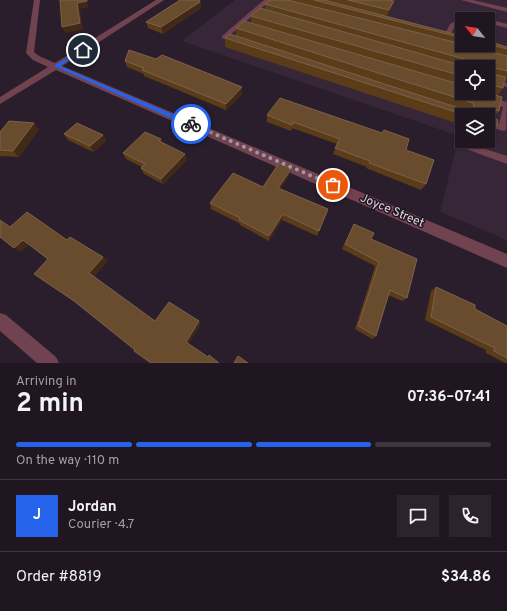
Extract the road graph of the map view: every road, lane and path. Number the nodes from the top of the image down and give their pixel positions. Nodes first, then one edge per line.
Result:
1 (37, 0) edge
2 (161, 0) edge
3 (268, 0) edge
4 (464, 0) edge
5 (276, 2) edge
6 (507, 10) edge
7 (495, 23) edge
8 (455, 24) edge
9 (507, 26) edge
10 (439, 36) edge
11 (247, 44) edge
12 (57, 66) junction
13 (495, 82) edge
14 (507, 85) edge
15 (489, 100) edge
16 (0, 101) edge
17 (507, 106) edge
18 (495, 125) edge
19 (472, 148) edge
20 (507, 160) edge
21 (507, 261) edge
22 (0, 321) edge
23 (50, 363) edge

1 - 12 street, Joyce Street
2 - 12 street
3 - 5 lane
3 - 11 lane
4 - 6 street
7 - 9 lane
8 - 10 lane
12 - 16 street
12 - 21 street, Joyce Street
13 - 14 lane
15 - 17 lane
17 - 18 lane
19 - 20 lane
22 - 23 street

